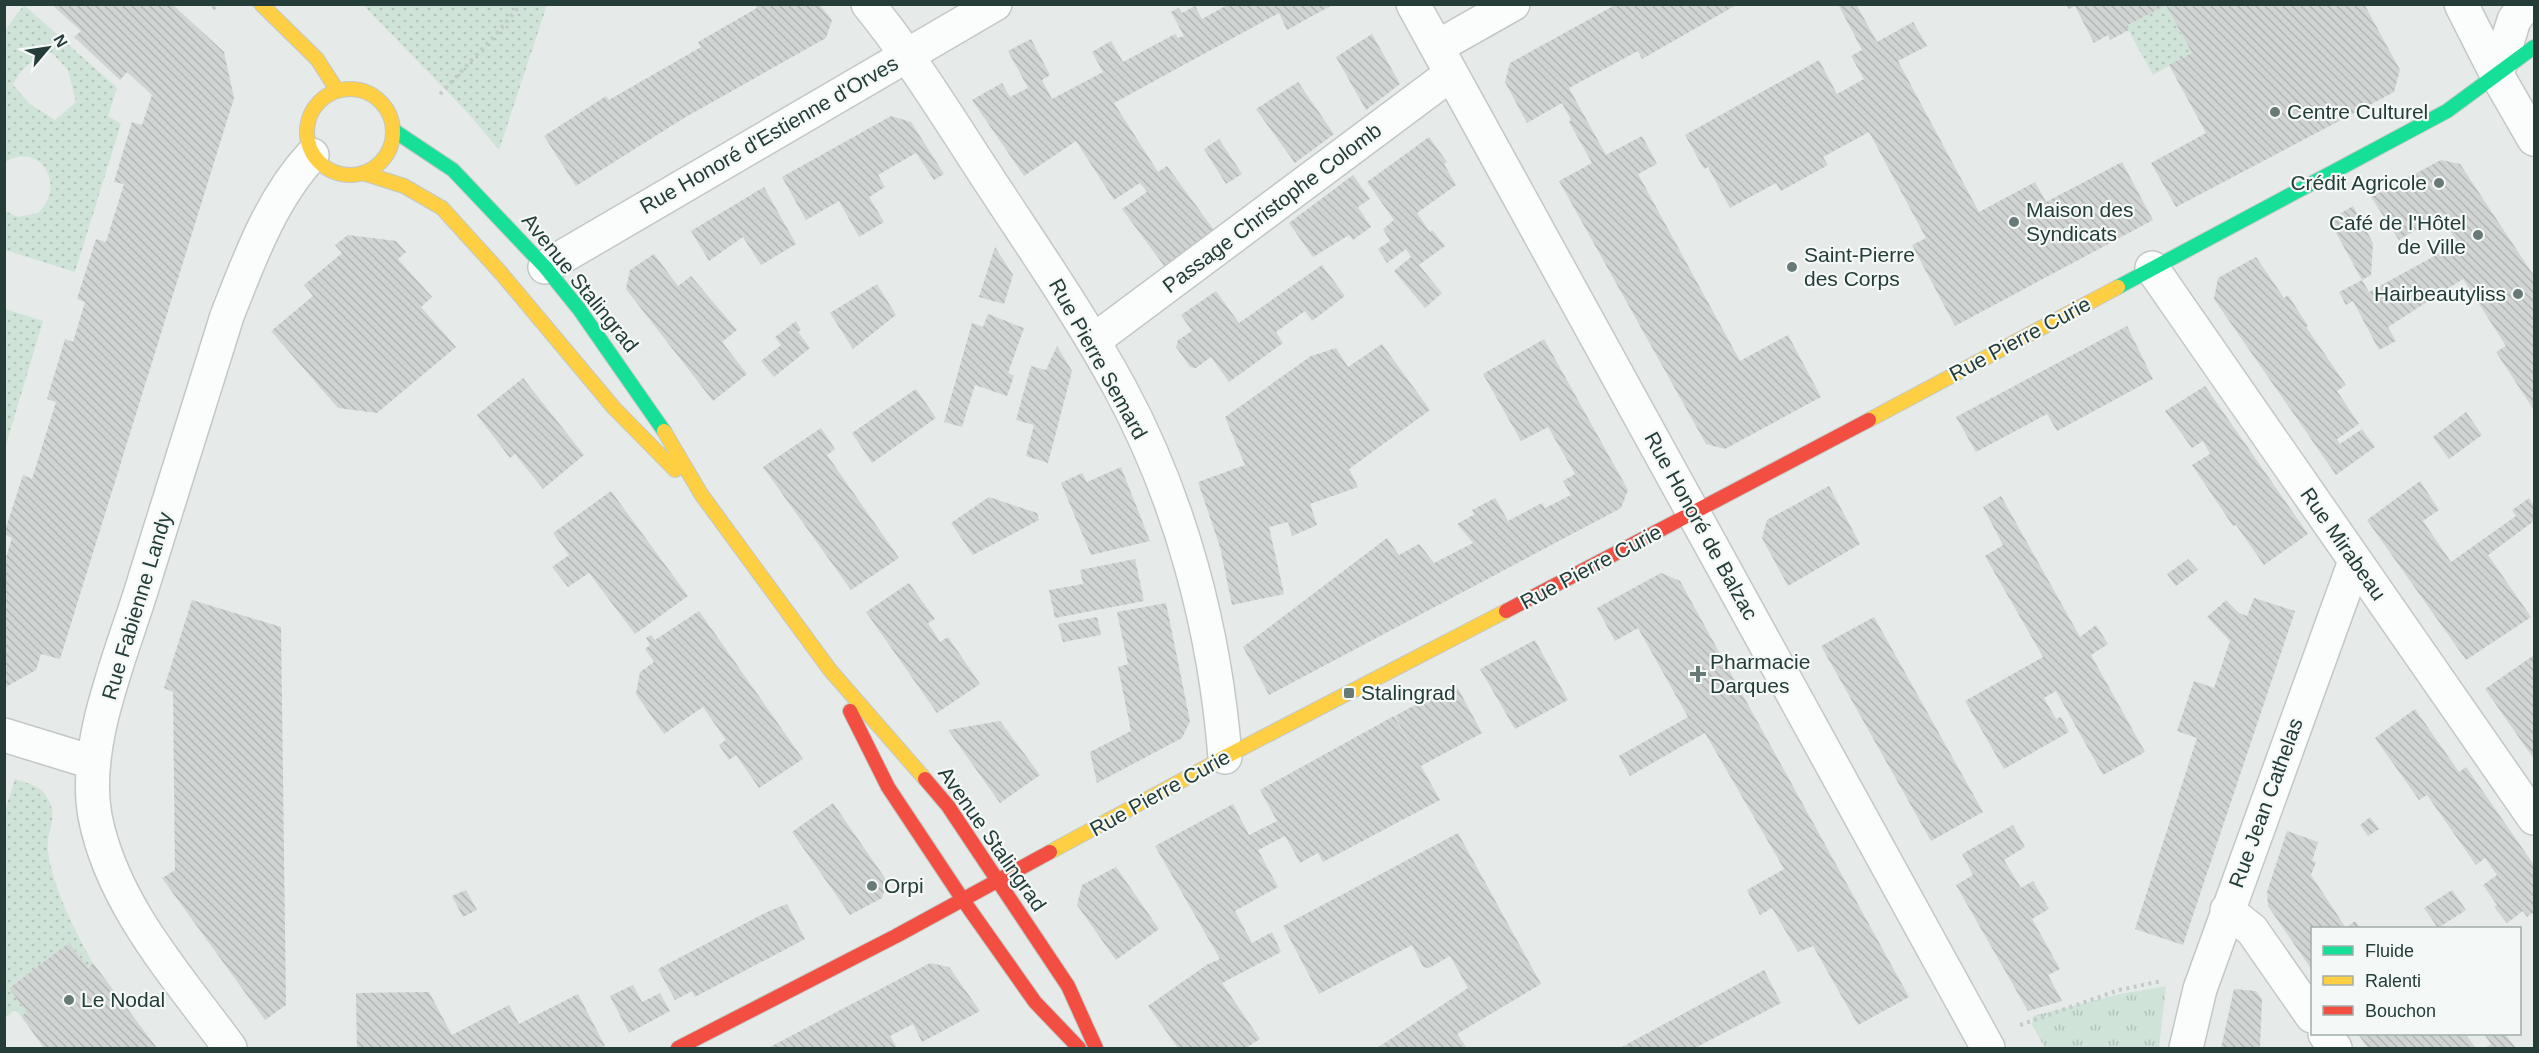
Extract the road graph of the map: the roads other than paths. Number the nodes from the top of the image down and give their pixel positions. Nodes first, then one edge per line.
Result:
1 (261, 4) edge
2 (868, 4) edge
3 (995, 4) edge
4 (1413, 4) edge
5 (1512, 4) edge
6 (2461, 4) edge
7 (2526, 4) edge
8 (288, 31) junction
9 (2535, 47) edge
10 (907, 55) junction
11 (1444, 60) junction
12 (303, 67) dead end
13 (2497, 75) junction
14 (337, 90) junction
15 (393, 130) junction
16 (2535, 139) edge
17 (312, 155) junction
18 (363, 173) junction
19 (545, 267) junction
20 (2152, 268) junction
21 (1094, 341) junction
22 (701, 494) junction
23 (1694, 513) junction
24 (2355, 561) junction
25 (830, 670) junction
26 (4, 735) edge
27 (1225, 757) junction
28 (92, 762) junction
29 (2535, 818) edge
30 (999, 881) junction
31 (963, 900) junction
32 (2227, 910) junction
33 (2311, 1013) edge
34 (2326, 1035) edge
35 (1985, 1043) edge
36 (230, 1048) edge
37 (678, 1048) edge
38 (1079, 1048) edge
39 (1096, 1048) edge
40 (2186, 1048) edge
41 (2335, 1048) edge

1 - 8 street
2 - 10 street, Rue Pierre Semard
3 - 10 street, Rue Honoré d'Estienne d'Orves
4 - 11 street, Rue Honoré de Balzac
5 - 11 street, Passage Christophe Colomb
6 - 13 street
7 - 13 street
8 - 12 street
8 - 14 street
9 - 13 street, Rue Pierre Curie
10 - 19 street, Rue Honoré d'Estienne d'Orves
10 - 21 street, Rue Pierre Semard
11 - 21 street, Passage Christophe Colomb
11 - 23 street, Rue Honoré de Balzac
13 - 16 street
13 - 20 street, Rue Pierre Curie
14 - 15 street
14 - 17 street
15 - 18 street
15 - 19 street, Avenue Stalingrad
17 - 18 street
17 - 28 street, Rue Fabienne Landy
18 - 22 street, Avenue Stalingrad
19 - 22 street, Avenue Stalingrad
20 - 23 street, Rue Pierre Curie
20 - 24 street, Rue Mirabeau
21 - 27 street, Rue Pierre Semard
22 - 25 street, Avenue Stalingrad
23 - 27 street, Rue Pierre Curie
23 - 35 street, Rue Honoré de Balzac
24 - 29 street, Rue Mirabeau
24 - 32 street, Rue Jean Cathelas
25 - 30 street, Avenue Stalingrad
25 - 31 street, Avenue Stalingrad
26 - 28 street
27 - 30 street, Rue Pierre Curie
28 - 36 street, Rue Fabienne Landy
30 - 31 street, Rue Pierre Curie
30 - 39 street, Avenue Stalingrad
31 - 37 street, Rue Pierre Curie
31 - 38 street, Avenue Stalingrad
32 - 33 street
32 - 40 street, Rue Jean Cathelas
34 - 41 street

